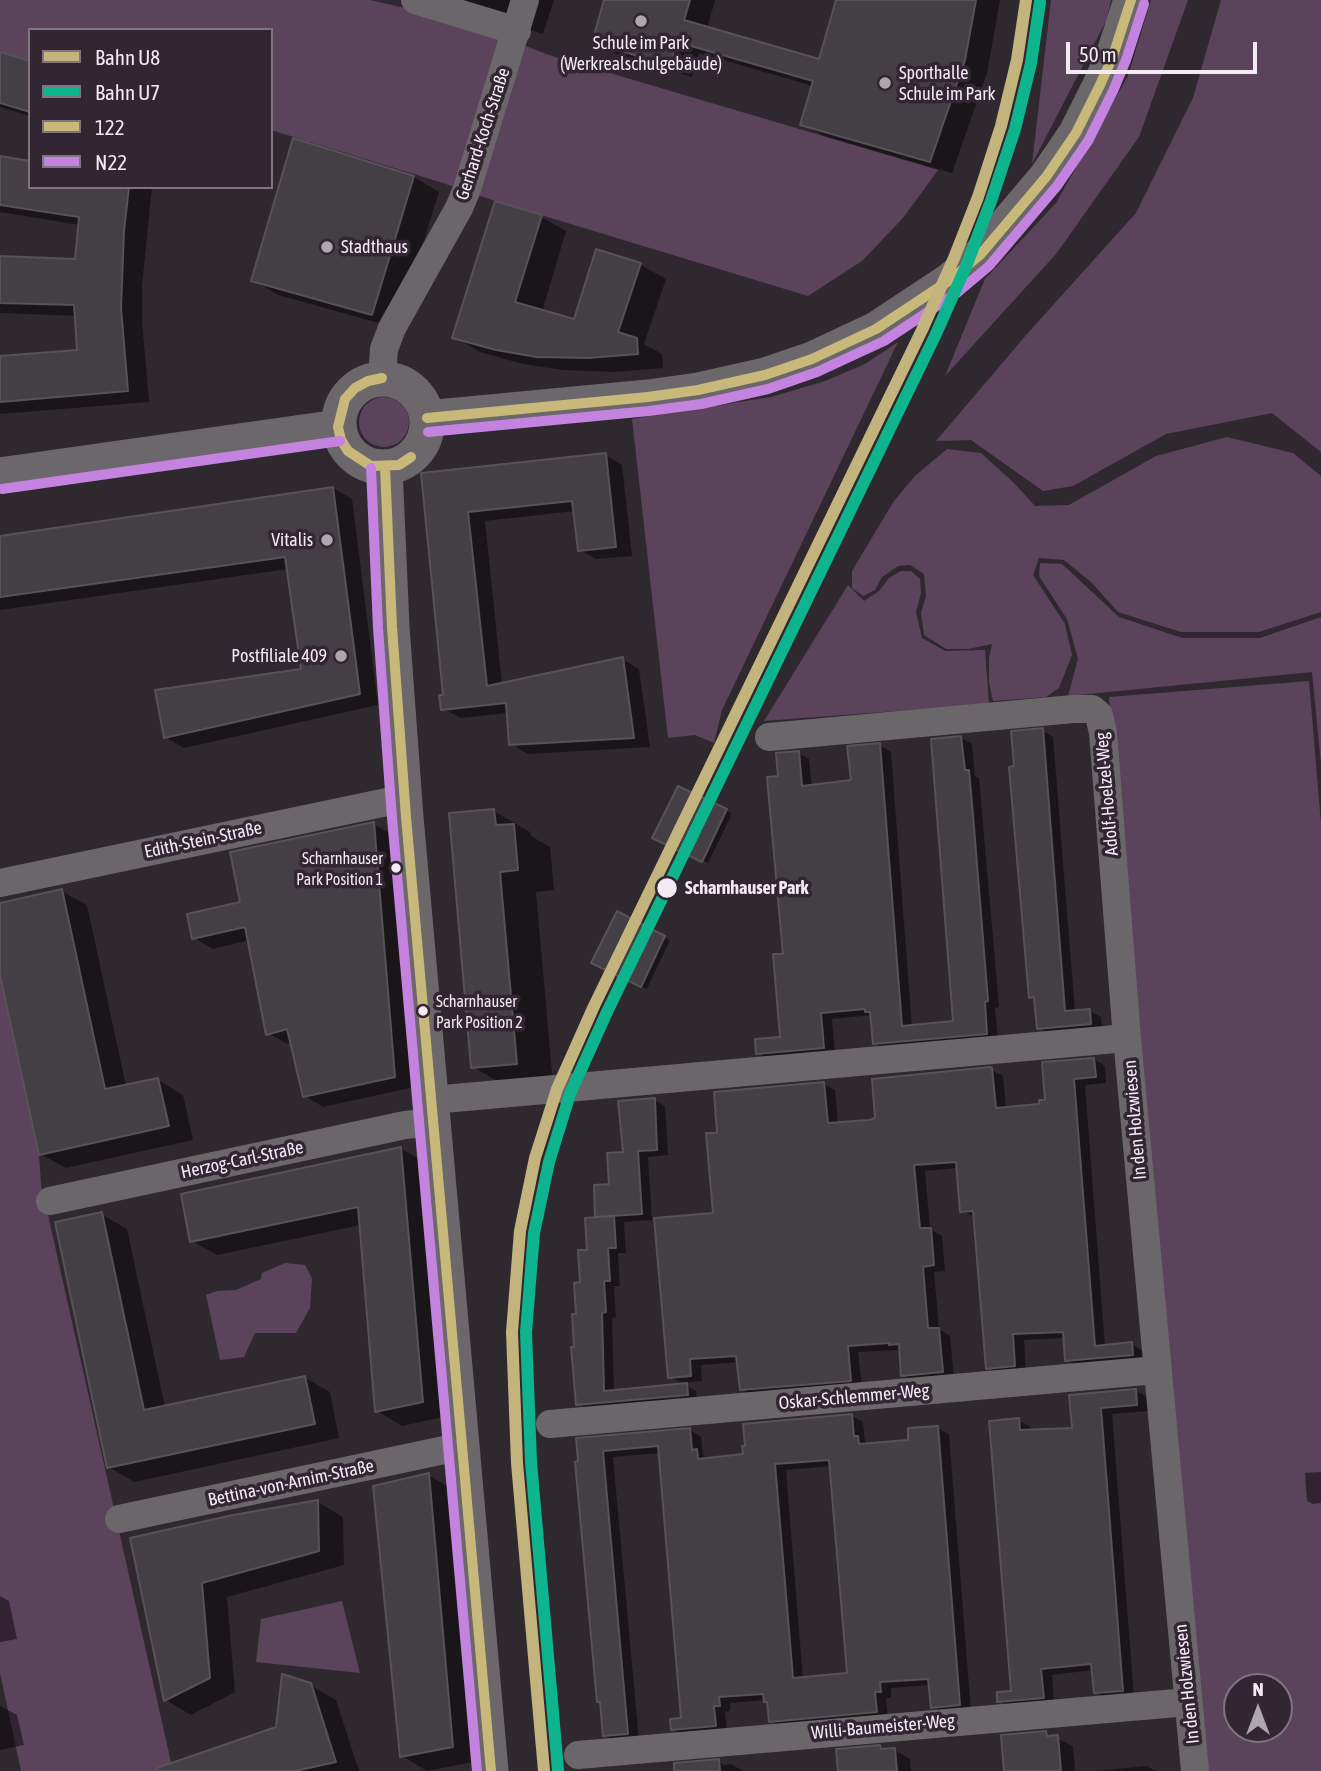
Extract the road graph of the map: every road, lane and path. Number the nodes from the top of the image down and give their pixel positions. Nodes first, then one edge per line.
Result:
1 (415, 0) edge
2 (525, 0) edge
3 (1131, 0) edge
4 (517, 31) junction
5 (382, 378) junction
6 (427, 418) junction
7 (338, 427) junction
8 (385, 467) junction
9 (0, 475) edge
10 (769, 737) dead end
11 (406, 798) junction
12 (0, 883) edge
13 (1127, 1038) junction
14 (433, 1111) junction
15 (50, 1201) dead end
16 (1157, 1370) junction
17 (550, 1423) dead end
18 (463, 1446) junction
19 (119, 1519) dead end
20 (1188, 1702) junction
21 (578, 1755) dead end
22 (491, 1771) edge
23 (1195, 1771) edge

1 - 4 street
2 - 4 street, Gerhard-Koch-Straße
3 - 6 main road
4 - 5 street, Gerhard-Koch-Straße
5 - 6 main road
5 - 7 main road
6 - 8 main road
7 - 8 main road
7 - 9 main road
8 - 11 main road
10 - 13 street, Adolf-Hoelzel-Weg
11 - 12 street, Edith-Stein-Straße
11 - 14 main road
13 - 14 street, In den Holzwiesen
13 - 16 street, In den Holzwiesen
14 - 15 street, Herzog-Carl-Straße
14 - 18 main road
16 - 17 street, Oskar-Schlemmer-Weg
16 - 20 street, In den Holzwiesen
18 - 19 street, Bettina-von-Arnim-Straße
18 - 22 main road
20 - 21 street, Willi-Baumeister-Weg
20 - 23 street, In den Holzwiesen

